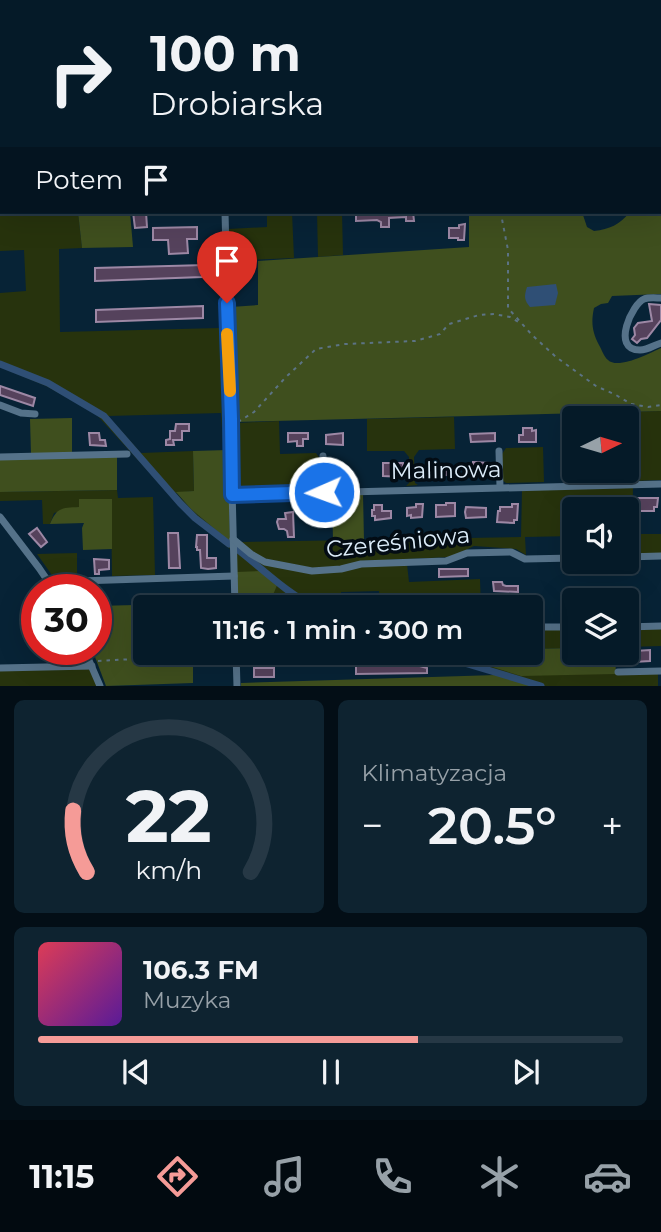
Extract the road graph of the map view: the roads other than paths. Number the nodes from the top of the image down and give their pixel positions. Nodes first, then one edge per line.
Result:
1 (225, 214) edge
2 (661, 298) edge
3 (661, 343) edge
4 (0, 405) edge
5 (35, 414) dead end
6 (499, 451) dead end
7 (127, 454) dead end
8 (323, 456) dead end
9 (0, 457) edge
10 (661, 484) edge
11 (588, 485) joint
12 (500, 487) junction
13 (324, 492) junction
14 (232, 495) junction
15 (0, 517) edge
16 (233, 539) junction
17 (661, 556) edge
18 (639, 557) edge
19 (562, 558) edge
20 (43, 574) edge
21 (234, 576) junction
22 (112, 580) edge
23 (235, 595) edge
24 (639, 626) edge
25 (661, 626) edge
26 (543, 627) edge
27 (562, 627) edge
28 (68, 665) edge
29 (91, 665) edge
30 (236, 665) edge
31 (0, 668) edge
32 (661, 671) edge
33 (618, 672) dead end
34 (100, 686) edge
35 (237, 686) edge

1 - 14 street
2 - 3 street
4 - 5 street
6 - 12 street
7 - 9 street
8 - 13 street
10 - 11 street, Malinowa
11 - 12 street, Malinowa
12 - 13 street, Malinowa
13 - 14 street, Malinowa
14 - 16 street
15 - 20 street
16 - 19 street, Czereśniowa
16 - 21 street
17 - 18 street
21 - 22 street
21 - 23 street
24 - 25 street
26 - 27 street
28 - 31 street
29 - 34 street
30 - 35 street
32 - 33 street

